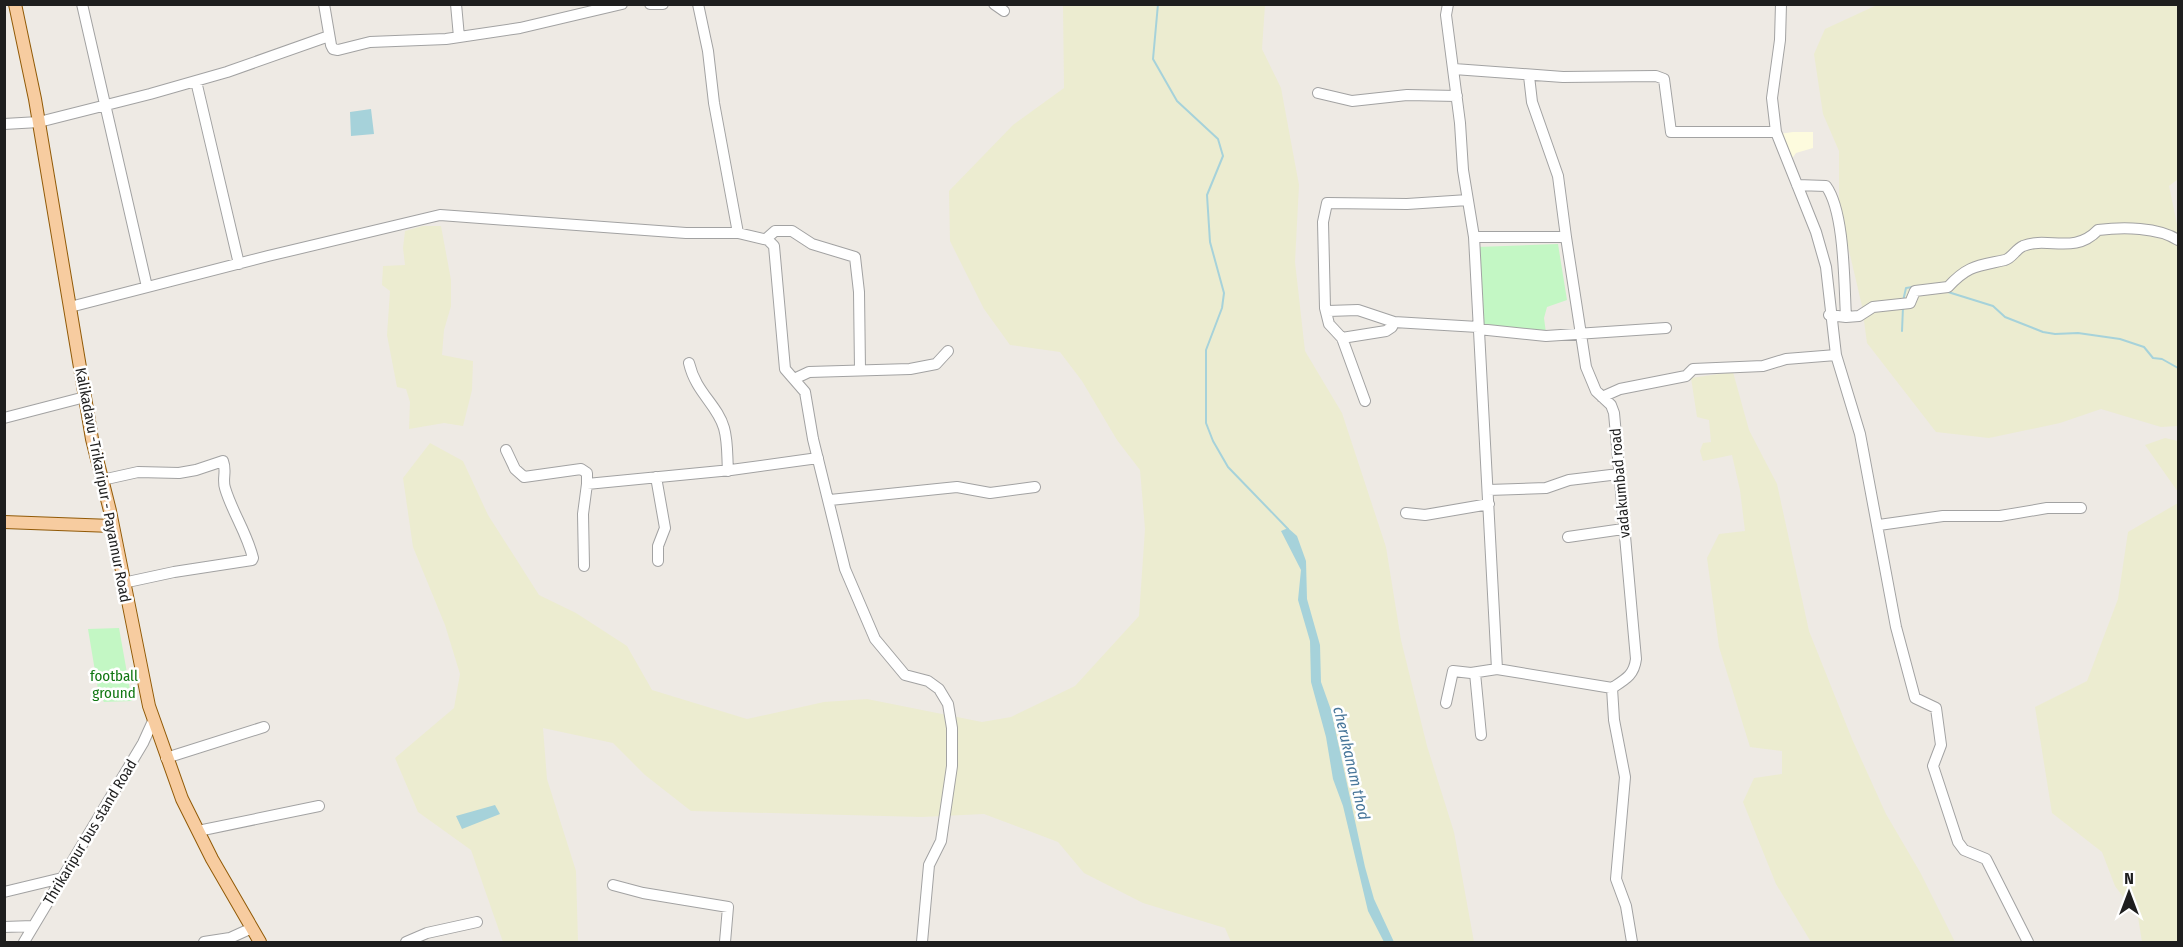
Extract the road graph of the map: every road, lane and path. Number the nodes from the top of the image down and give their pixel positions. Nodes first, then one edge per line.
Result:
1 (15, 4) edge
2 (82, 4) edge
3 (324, 4) edge
4 (456, 4) edge
5 (622, 4) edge
6 (650, 4) edge
7 (663, 4) edge
8 (698, 4) edge
9 (994, 4) edge
10 (1448, 4) edge
11 (1781, 4) edge
12 (1004, 11) dead end
13 (328, 36) junction
14 (459, 37) junction
15 (1454, 69) junction
16 (1529, 76) junction
17 (196, 81) junction
18 (1318, 93) dead end
19 (1457, 96) junction
20 (104, 105) junction
21 (39, 122) junction
22 (4, 124) edge
23 (1776, 132) junction
24 (1797, 185) junction
25 (1467, 200) junction
26 (738, 233) junction
27 (1474, 237) junction
28 (1566, 237) junction
29 (766, 239) junction
30 (2178, 240) edge
31 (239, 264) junction
32 (147, 287) junction
33 (70, 307) junction
34 (1325, 308) junction
35 (1829, 315) junction
36 (1846, 317) junction
37 (1394, 322) junction
38 (1478, 328) junction
39 (1665, 328) dead end
40 (1580, 334) junction
41 (1342, 338) junction
42 (948, 351) dead end
43 (1836, 355) junction
44 (689, 363) dead end
45 (860, 370) junction
46 (794, 379) junction
47 (85, 397) junction
48 (1602, 397) junction
49 (1365, 400) dead end
50 (4, 418) edge
51 (506, 450) dead end
52 (818, 458) junction
53 (728, 471) junction
54 (1619, 474) junction
55 (656, 477) junction
56 (102, 480) junction
57 (587, 484) junction
58 (1035, 487) dead end
59 (1488, 490) junction
60 (830, 500) junction
61 (1489, 504) junction
62 (2081, 507) dead end
63 (1406, 513) dead end
64 (4, 522) edge
65 (1879, 525) junction
66 (112, 526) junction
67 (1623, 529) junction
68 (1568, 537) dead end
69 (658, 561) dead end
70 (584, 566) dead end
71 (123, 583) junction
72 (1497, 669) junction
73 (1475, 673) junction
74 (1612, 688) junction
75 (1446, 703) dead end
76 (153, 721) junction
77 (264, 727) dead end
78 (1481, 735) dead end
79 (166, 758) junction
80 (320, 806) dead end
81 (198, 831) junction
82 (62, 878) junction
83 (612, 885) dead end
84 (4, 892) edge
85 (477, 922) dead end
86 (33, 926) junction
87 (4, 927) edge
88 (252, 928) junction
89 (24, 942) edge
90 (204, 942) edge
91 (260, 942) edge
92 (406, 942) edge
93 (725, 942) edge
94 (922, 942) edge
95 (1632, 942) edge
96 (2028, 942) edge

1 - 21 main road, Kalikadavu -Trikaripur - Payannur Road
2 - 20 street
3 - 13 street
4 - 14 street
5 - 14 street
6 - 7 street
8 - 26 street
9 - 12 street
10 - 15 street
11 - 23 street
13 - 14 street
13 - 17 street
15 - 16 street
15 - 19 street
16 - 23 street
16 - 28 street, vadakumbad road
17 - 20 street
17 - 31 street
18 - 19 street
19 - 25 street
20 - 21 street
20 - 32 street
21 - 22 street
21 - 33 main road, Kalikadavu -Trikaripur - Payannur Road
23 - 24 street
24 - 35 street
24 - 36 street
25 - 27 street
25 - 34 street
26 - 29 street
26 - 31 street
27 - 28 street
27 - 38 street
28 - 40 street, vadakumbad road
29 - 45 street
29 - 46 street
30 - 36 street
31 - 32 street
32 - 33 street
33 - 47 main road, Kalikadavu -Trikaripur - Payannur Road
34 - 37 street
34 - 41 street
35 - 36 street
35 - 43 street
37 - 38 street
37 - 41 street
38 - 40 street
38 - 59 street
39 - 40 street
40 - 48 street, vadakumbad road
41 - 49 street
42 - 45 street
43 - 48 street
43 - 65 street
44 - 53 street
45 - 46 street
46 - 52 street
47 - 50 street
47 - 56 main road, Kalikadavu -Trikaripur - Payannur Road
48 - 54 street, vadakumbad road
51 - 57 street
52 - 53 street
52 - 60 street
53 - 55 street
54 - 59 street
54 - 67 street, vadakumbad road
55 - 57 street
55 - 69 street
56 - 66 main road, Kalikadavu -Trikaripur - Payannur Road
56 - 71 street
57 - 70 street
58 - 60 street
59 - 61 street
60 - 94 street
61 - 63 street
61 - 72 street
62 - 65 street
64 - 66 main road
65 - 96 street
66 - 71 main road, Kalikadavu -Trikaripur - Payannur Road
67 - 68 street
67 - 74 street, vadakumbad road
71 - 76 main road, Kalikadavu -Trikaripur - Payannur Road
72 - 73 street
72 - 74 street
73 - 75 street
73 - 78 street
74 - 95 street
76 - 79 main road, Kalikadavu -Trikaripur - Payannur Road
76 - 82 street, Thrikaripur bus stand Road
77 - 79 street
79 - 81 main road, Kalikadavu -Trikaripur - Payannur Road
80 - 81 street
81 - 88 main road, Kalikadavu -Trikaripur - Payannur Road
82 - 84 street
82 - 86 street, Thrikaripur bus stand Road
83 - 93 street
85 - 92 street
86 - 87 street
86 - 89 street, Thrikaripur bus stand Road
88 - 90 street
88 - 91 main road, Kalikadavu -Trikaripur - Payannur Road

